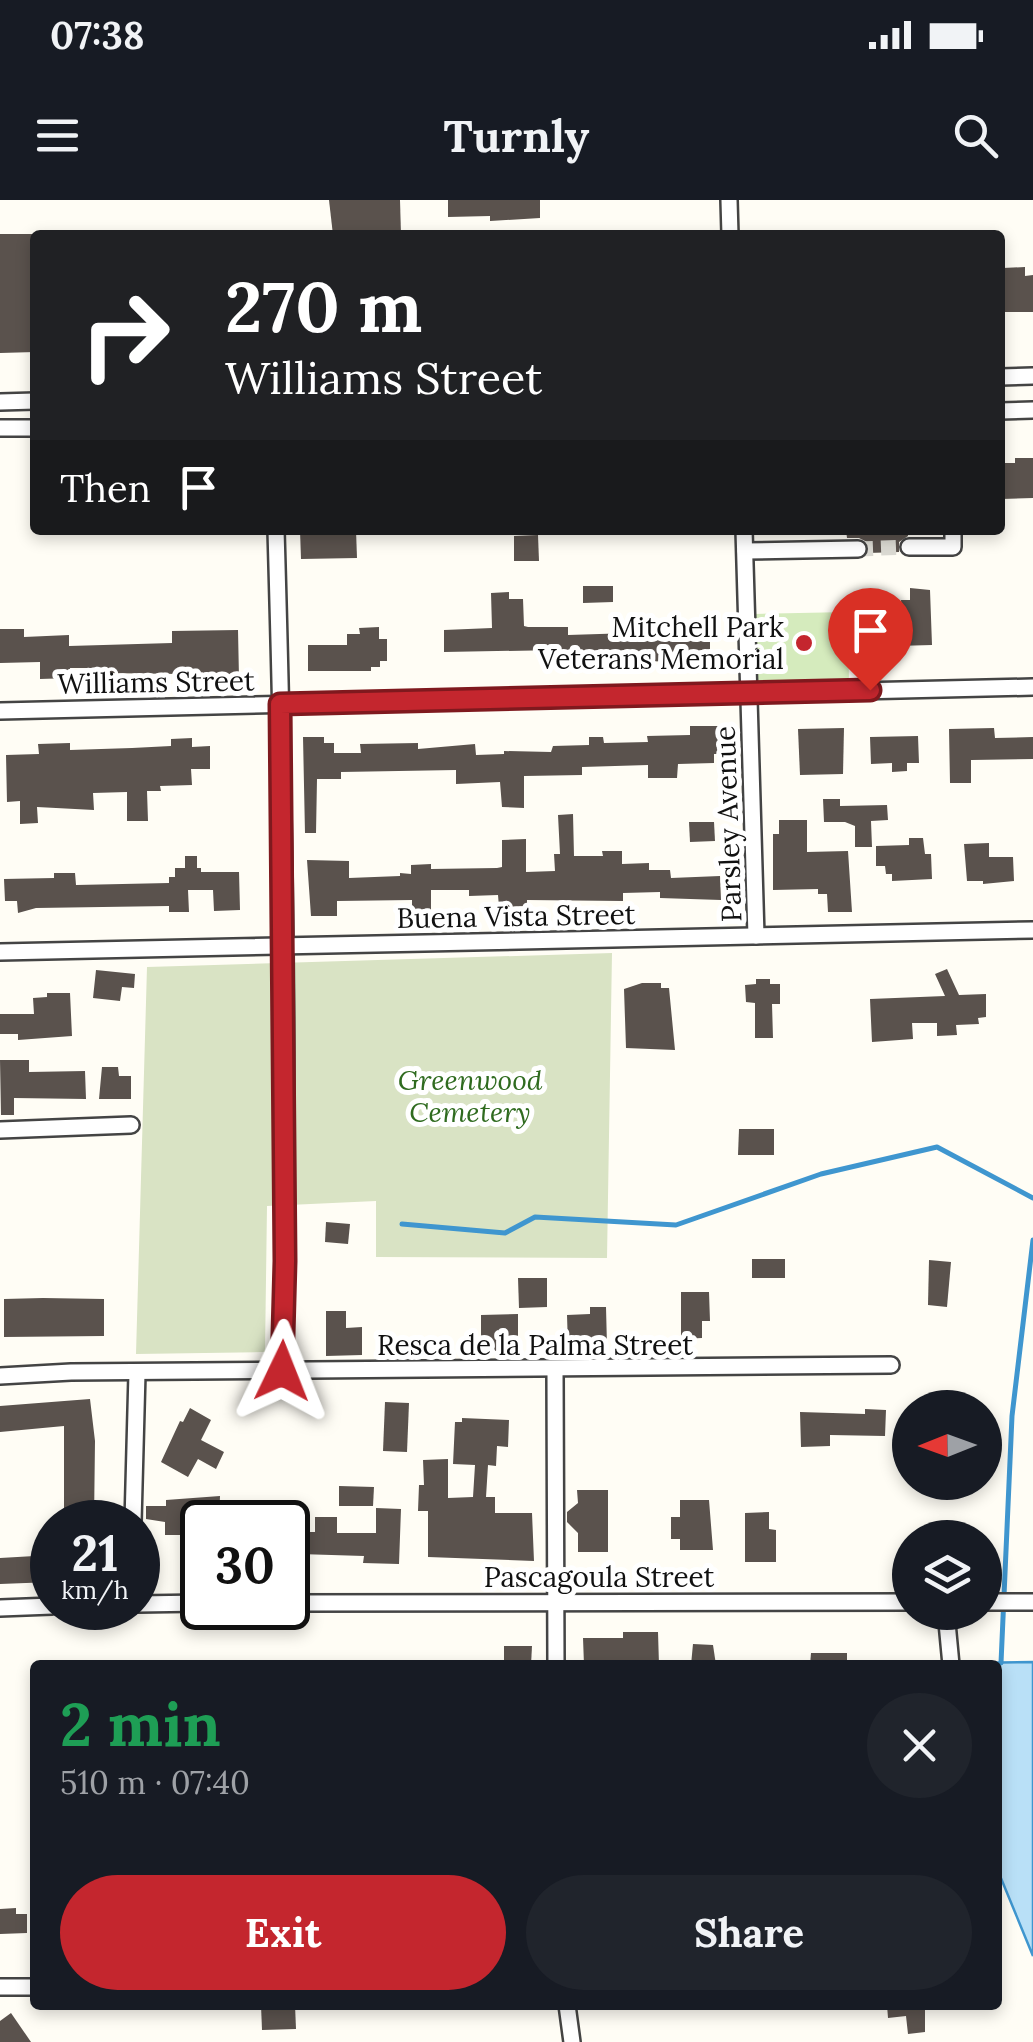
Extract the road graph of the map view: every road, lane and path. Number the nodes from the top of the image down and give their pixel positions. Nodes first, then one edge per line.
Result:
1 (729, 200) edge
2 (730, 230) edge
3 (1005, 376) edge
4 (1033, 376) edge
5 (0, 402) edge
6 (30, 402) edge
7 (1033, 410) edge
8 (1005, 411) edge
9 (0, 428) edge
10 (30, 428) edge
11 (276, 535) edge
12 (744, 535) edge
13 (953, 538) edge
14 (909, 547) tunnel mouth
15 (858, 549) tunnel mouth
16 (745, 551) junction
17 (1033, 687) edge
18 (749, 694) junction
19 (280, 704) junction
20 (0, 711) edge
21 (1033, 930) edge
22 (756, 936) junction
23 (283, 946) junction
24 (0, 952) edge
25 (131, 1126) dead end
26 (0, 1130) edge
27 (892, 1365) dead end
28 (555, 1370) junction
29 (282, 1371) junction
30 (137, 1373) junction
31 (0, 1376) edge
32 (134, 1500) edge
33 (554, 1602) junction
34 (892, 1602) edge
35 (1002, 1602) edge
36 (1033, 1602) edge
37 (310, 1603) edge
38 (30, 1607) edge
39 (0, 1608) edge
40 (948, 1630) edge
41 (556, 1660) edge
42 (951, 1660) edge
43 (0, 1987) edge
44 (30, 1987) edge
45 (568, 2010) edge
46 (572, 2042) edge

1 - 2 street
3 - 4 street
5 - 6 street
7 - 8 street
9 - 10 street
11 - 19 street
12 - 16 street, Parsley Avenue
13 - 14 street
15 - 16 street
16 - 18 street, Parsley Avenue
17 - 18 street, Williams Street
18 - 19 street, Williams Street
18 - 22 street, Parsley Avenue
19 - 20 street, Williams Street
19 - 23 street
21 - 22 street, Buena Vista Street
22 - 23 street, Buena Vista Street
23 - 24 street, Buena Vista Street
23 - 29 street
25 - 26 street
27 - 28 street, Resca de la Palma Street
28 - 29 street, Resca de la Palma Street
28 - 33 street
29 - 30 street, Resca de la Palma Street
30 - 31 street, Resca de la Palma Street
30 - 32 street
33 - 34 street, Pascagoula Street
33 - 37 street, Pascagoula Street
33 - 41 street
35 - 36 street
38 - 39 street
40 - 42 street
43 - 44 street
45 - 46 street

